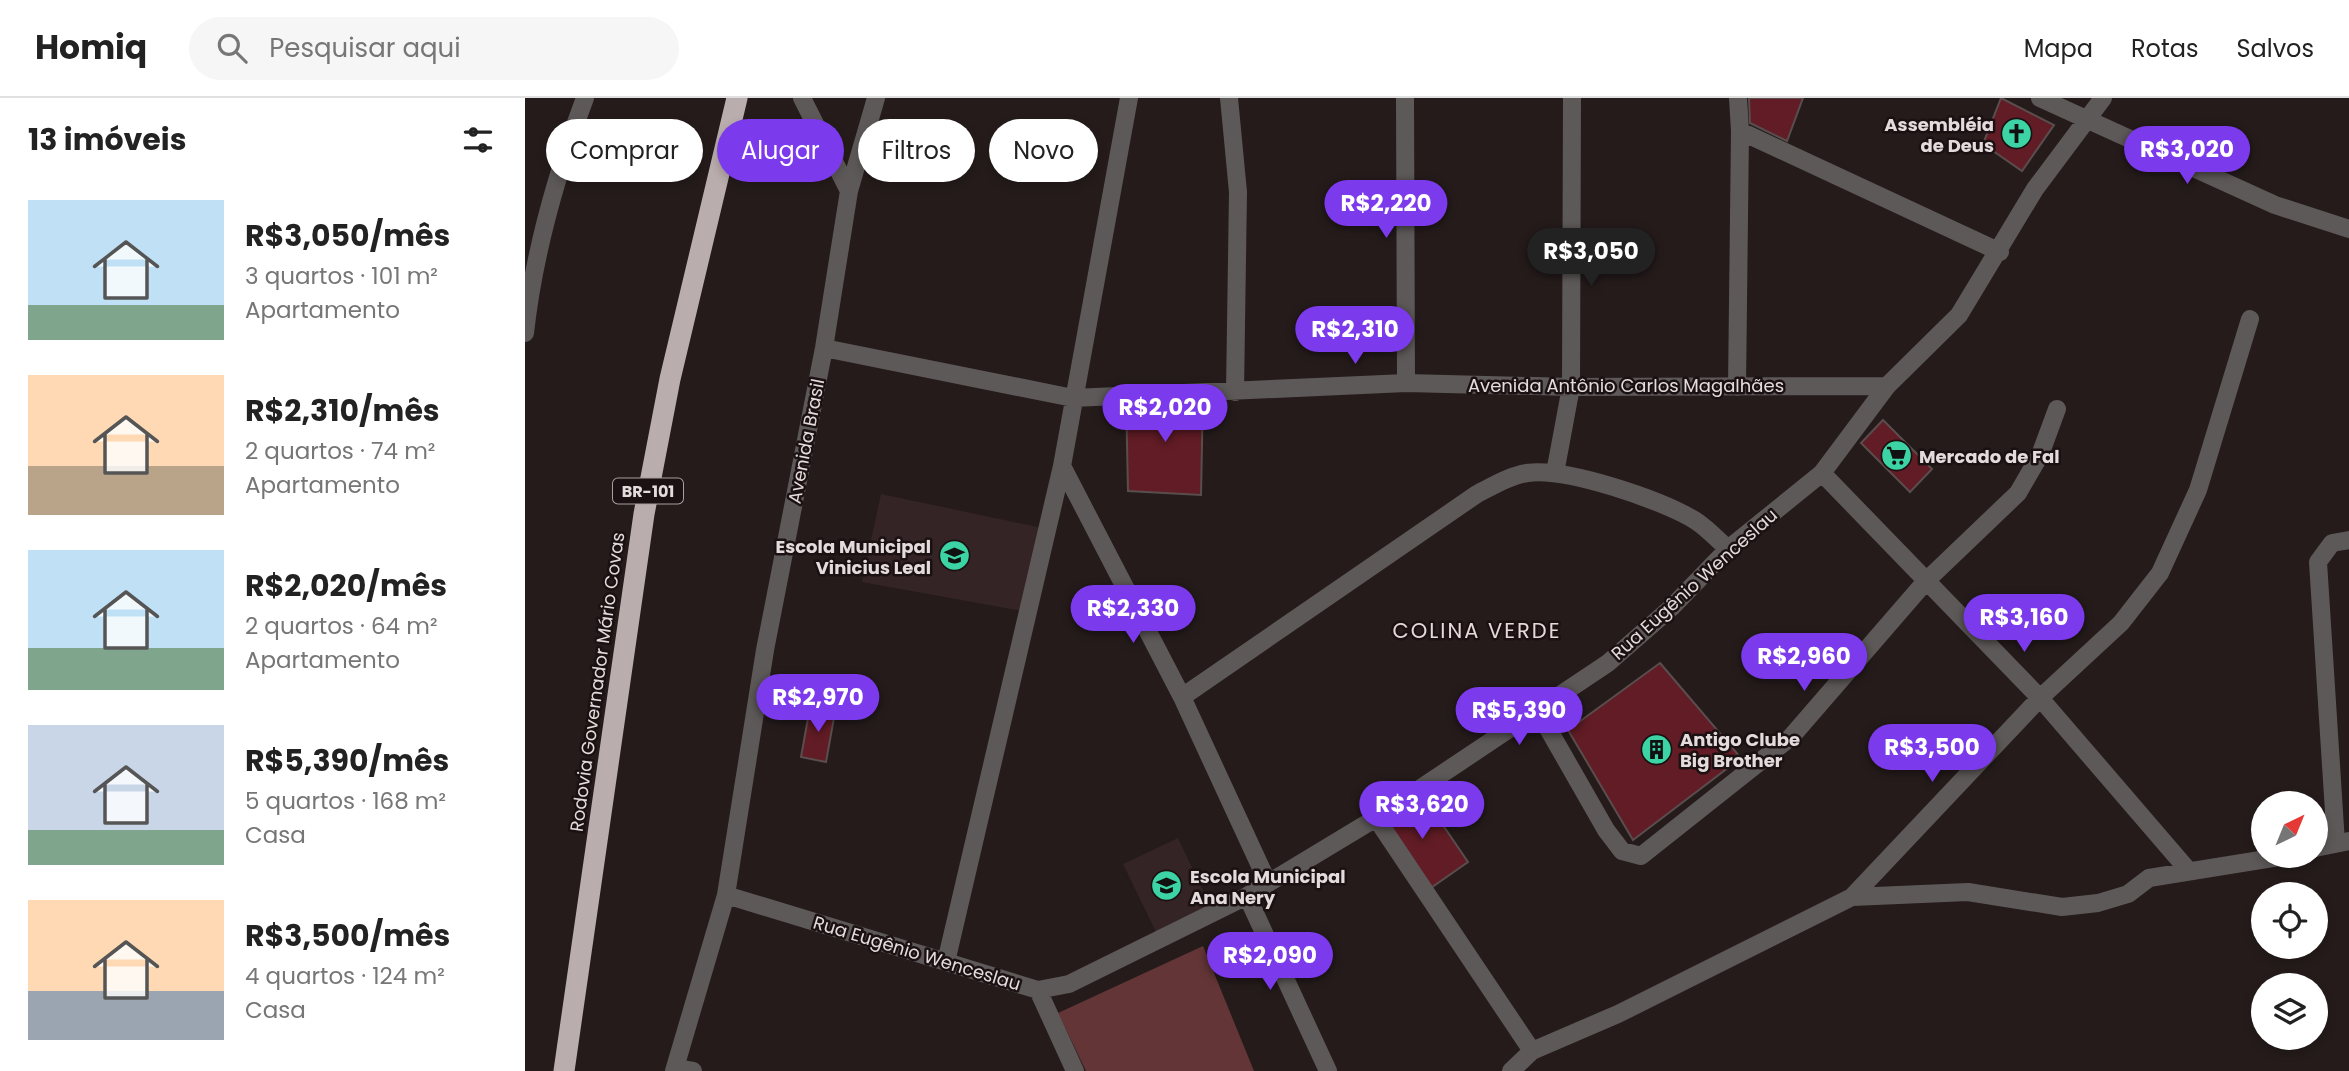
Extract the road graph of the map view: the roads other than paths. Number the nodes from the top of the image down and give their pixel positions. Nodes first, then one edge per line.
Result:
1 (585, 98) edge
2 (737, 98) edge
3 (802, 98) edge
4 (876, 98) edge
5 (1129, 98) edge
6 (1229, 98) edge
7 (1405, 98) edge
8 (1572, 98) edge
9 (1738, 98) edge
10 (2040, 98) edge
11 (2103, 98) edge
12 (2085, 118) junction
13 (1741, 131) junction
14 (849, 191) junction
15 (2349, 229) edge
16 (2000, 252) junction
17 (2250, 319) dead end
18 (525, 333) edge
19 (824, 348) junction
20 (1406, 383) junction
21 (1887, 386) junction
22 (1571, 387) junction
23 (1737, 387) junction
24 (1235, 392) junction
25 (1073, 398) junction
26 (2057, 409) dead end
27 (1062, 466) junction
28 (1555, 473) junction
29 (1822, 473) junction
30 (2349, 540) edge
31 (1728, 550) junction
32 (1926, 581) junction
33 (1182, 697) junction
34 (2040, 698) junction
35 (1538, 711) junction
36 (1376, 818) junction
37 (2343, 842) edge
38 (2251, 864) edge
39 (2188, 870) junction
40 (1268, 883) junction
41 (726, 895) junction
42 (1247, 896) junction
43 (1852, 897) junction
44 (946, 962) junction
45 (1038, 990) junction
46 (1532, 1051) junction
47 (681, 1070) edge
48 (564, 1071) edge
49 (1075, 1071) edge
50 (1328, 1071) edge
51 (1511, 1071) edge

1 - 18 street
2 - 48 highway, Rodovia Governador Mário Covas / BR-101
3 - 14 street
4 - 14 street, Avenida Brasil
5 - 25 street
6 - 24 street
7 - 20 street
8 - 22 street
9 - 13 street
10 - 12 street
11 - 12 street, Rua Eugênio Wenceslau
12 - 15 street
12 - 16 street, Rua Eugênio Wenceslau
13 - 16 street
13 - 23 street
14 - 19 street, Avenida Brasil
16 - 21 street, Rua Eugênio Wenceslau
17 - 34 street
19 - 25 street, Avenida Antônio Carlos Magalhães
19 - 41 street, Avenida Brasil
20 - 22 street, Avenida Antônio Carlos Magalhães
20 - 24 street, Avenida Antônio Carlos Magalhães
21 - 23 street, Avenida Antônio Carlos Magalhães
21 - 29 street, Rua Eugênio Wenceslau
22 - 23 street, Avenida Antônio Carlos Magalhães
22 - 28 street
24 - 25 street, Avenida Antônio Carlos Magalhães
25 - 27 street
26 - 32 street
27 - 33 street
27 - 44 street
28 - 31 street
28 - 33 street
29 - 31 street, Rua Eugênio Wenceslau
29 - 32 street
30 - 37 street
31 - 35 street, Rua Eugênio Wenceslau
32 - 34 street
32 - 35 street
33 - 40 street
34 - 39 street
34 - 43 street
35 - 36 street, Rua Eugênio Wenceslau
36 - 40 street, Rua Eugênio Wenceslau
36 - 46 street
38 - 39 street
39 - 43 street
40 - 42 street, Rua Eugênio Wenceslau
41 - 44 street, Rua Eugênio Wenceslau
41 - 47 street, Avenida Brasil
42 - 45 street, Rua Eugênio Wenceslau
42 - 50 street
43 - 46 street
44 - 45 street, Rua Eugênio Wenceslau
45 - 49 street
46 - 51 street

